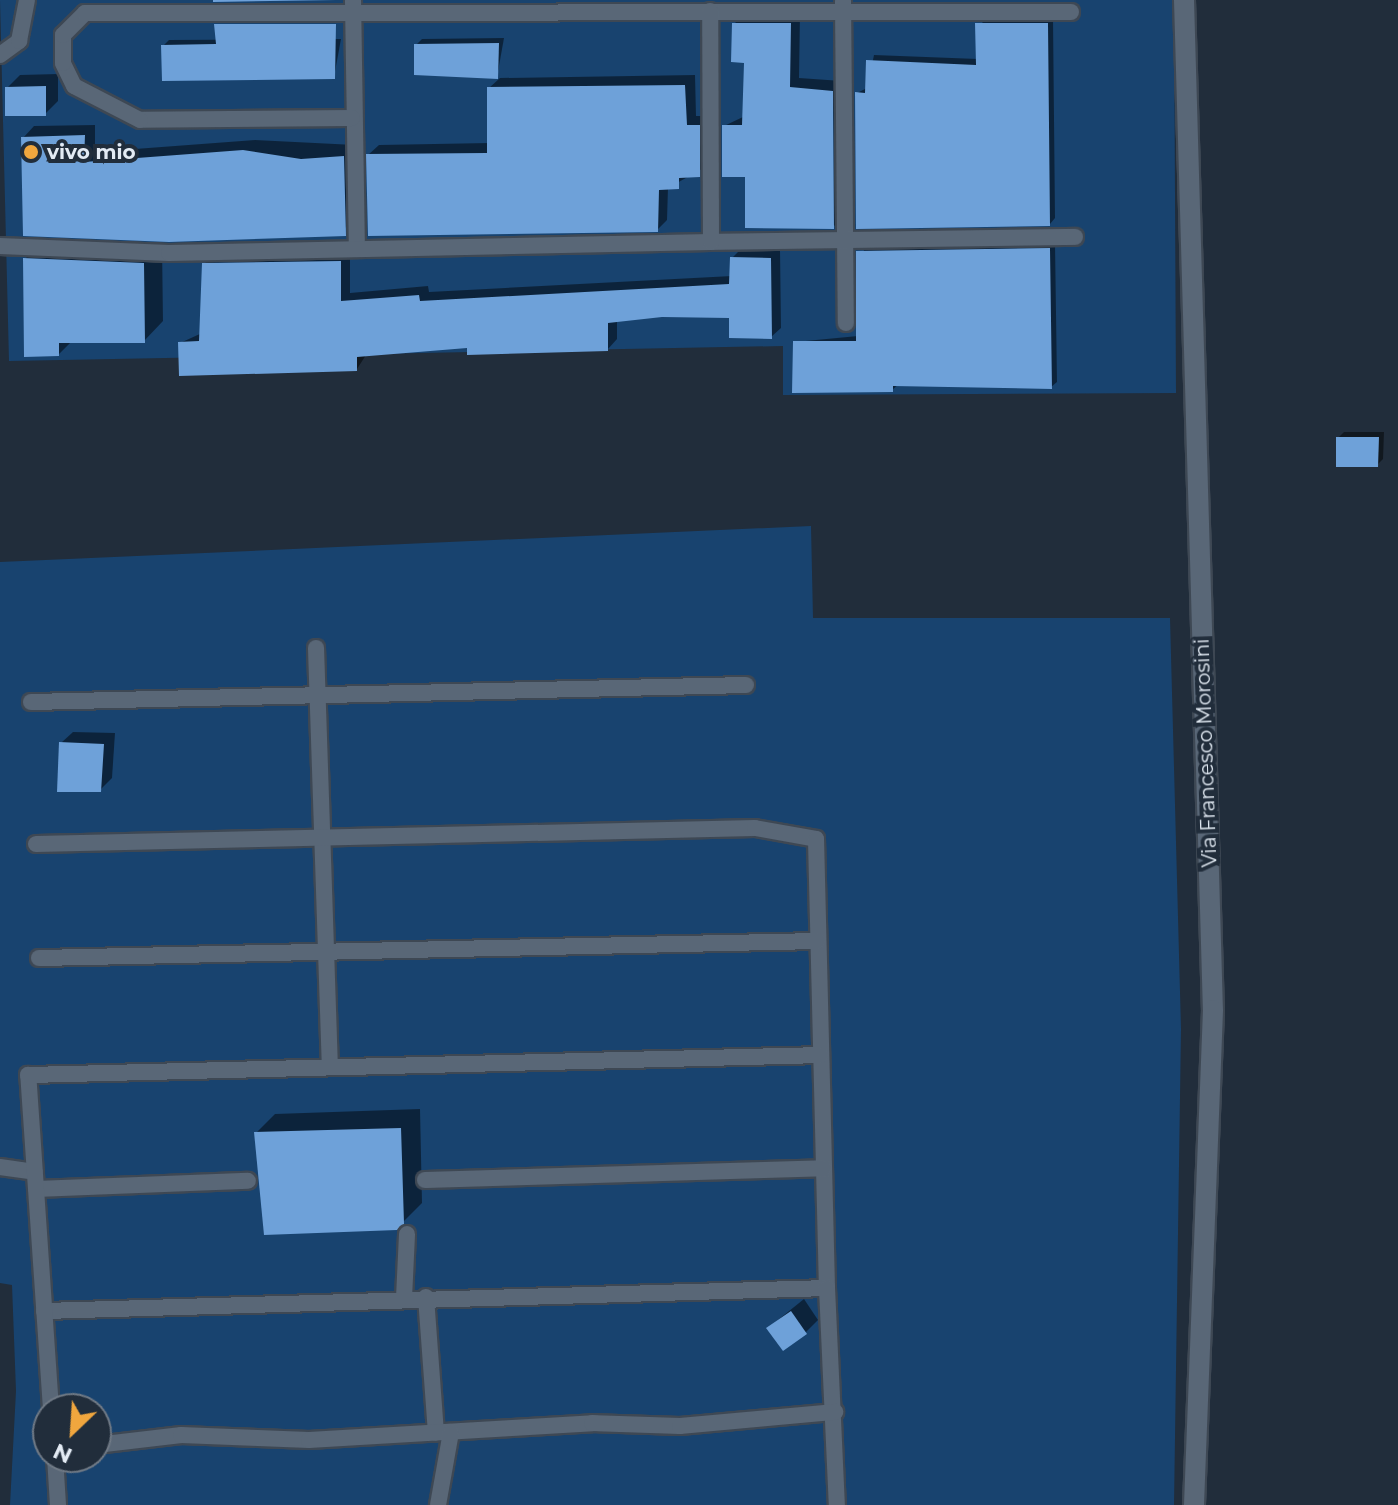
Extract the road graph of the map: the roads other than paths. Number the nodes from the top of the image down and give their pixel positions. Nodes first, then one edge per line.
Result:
1 (27, 0) edge
2 (1184, 0) edge
3 (772, 5) edge
4 (842, 5) edge
5 (353, 7) edge
6 (710, 11) junction
7 (1071, 12) dead end
8 (0, 55) edge
9 (352, 118) junction
10 (1075, 237) dead end
11 (843, 240) junction
12 (711, 242) junction
13 (0, 246) edge
14 (357, 249) junction
15 (846, 323) dead end
16 (316, 648) dead end
17 (746, 685) dead end
18 (317, 695) junction
19 (31, 702) dead end
20 (322, 838) junction
21 (36, 844) dead end
22 (818, 941) junction
23 (326, 951) junction
24 (39, 958) dead end
25 (821, 1055) junction
26 (330, 1064) junction
27 (0, 1167) edge
28 (824, 1168) junction
29 (35, 1180) junction
30 (425, 1180) dead end
31 (248, 1181) dead end
32 (407, 1234) dead end
33 (827, 1288) junction
34 (426, 1297) junction
35 (404, 1298) junction
36 (44, 1311) junction
37 (50, 1393) edge
38 (835, 1412) junction
39 (443, 1432) junction
40 (112, 1443) edge
41 (56, 1473) edge
42 (58, 1505) edge
43 (438, 1505) edge
44 (837, 1505) edge
45 (1194, 1505) edge

1 - 8 lane
2 - 45 street, Via Francesco Morosini
3 - 4 lane
3 - 6 lane
4 - 7 lane
4 - 11 lane
5 - 6 lane
5 - 9 lane
5 - 9 lane
6 - 12 lane
9 - 14 lane
10 - 11 lane
11 - 12 lane
11 - 15 lane
12 - 14 lane
13 - 14 lane
16 - 18 lane
17 - 18 lane
18 - 19 lane
18 - 20 lane
20 - 21 lane
20 - 22 lane
20 - 23 lane
22 - 23 lane
22 - 25 lane
23 - 24 lane
23 - 26 lane
25 - 26 lane
25 - 28 lane
26 - 29 lane
27 - 29 lane
28 - 30 lane
28 - 33 lane
29 - 31 lane
29 - 36 lane
32 - 35 lane
33 - 34 lane
33 - 38 lane
34 - 35 lane
34 - 39 lane
35 - 36 lane
36 - 37 lane
38 - 39 lane
38 - 44 lane
39 - 40 lane
39 - 43 lane
41 - 42 lane

